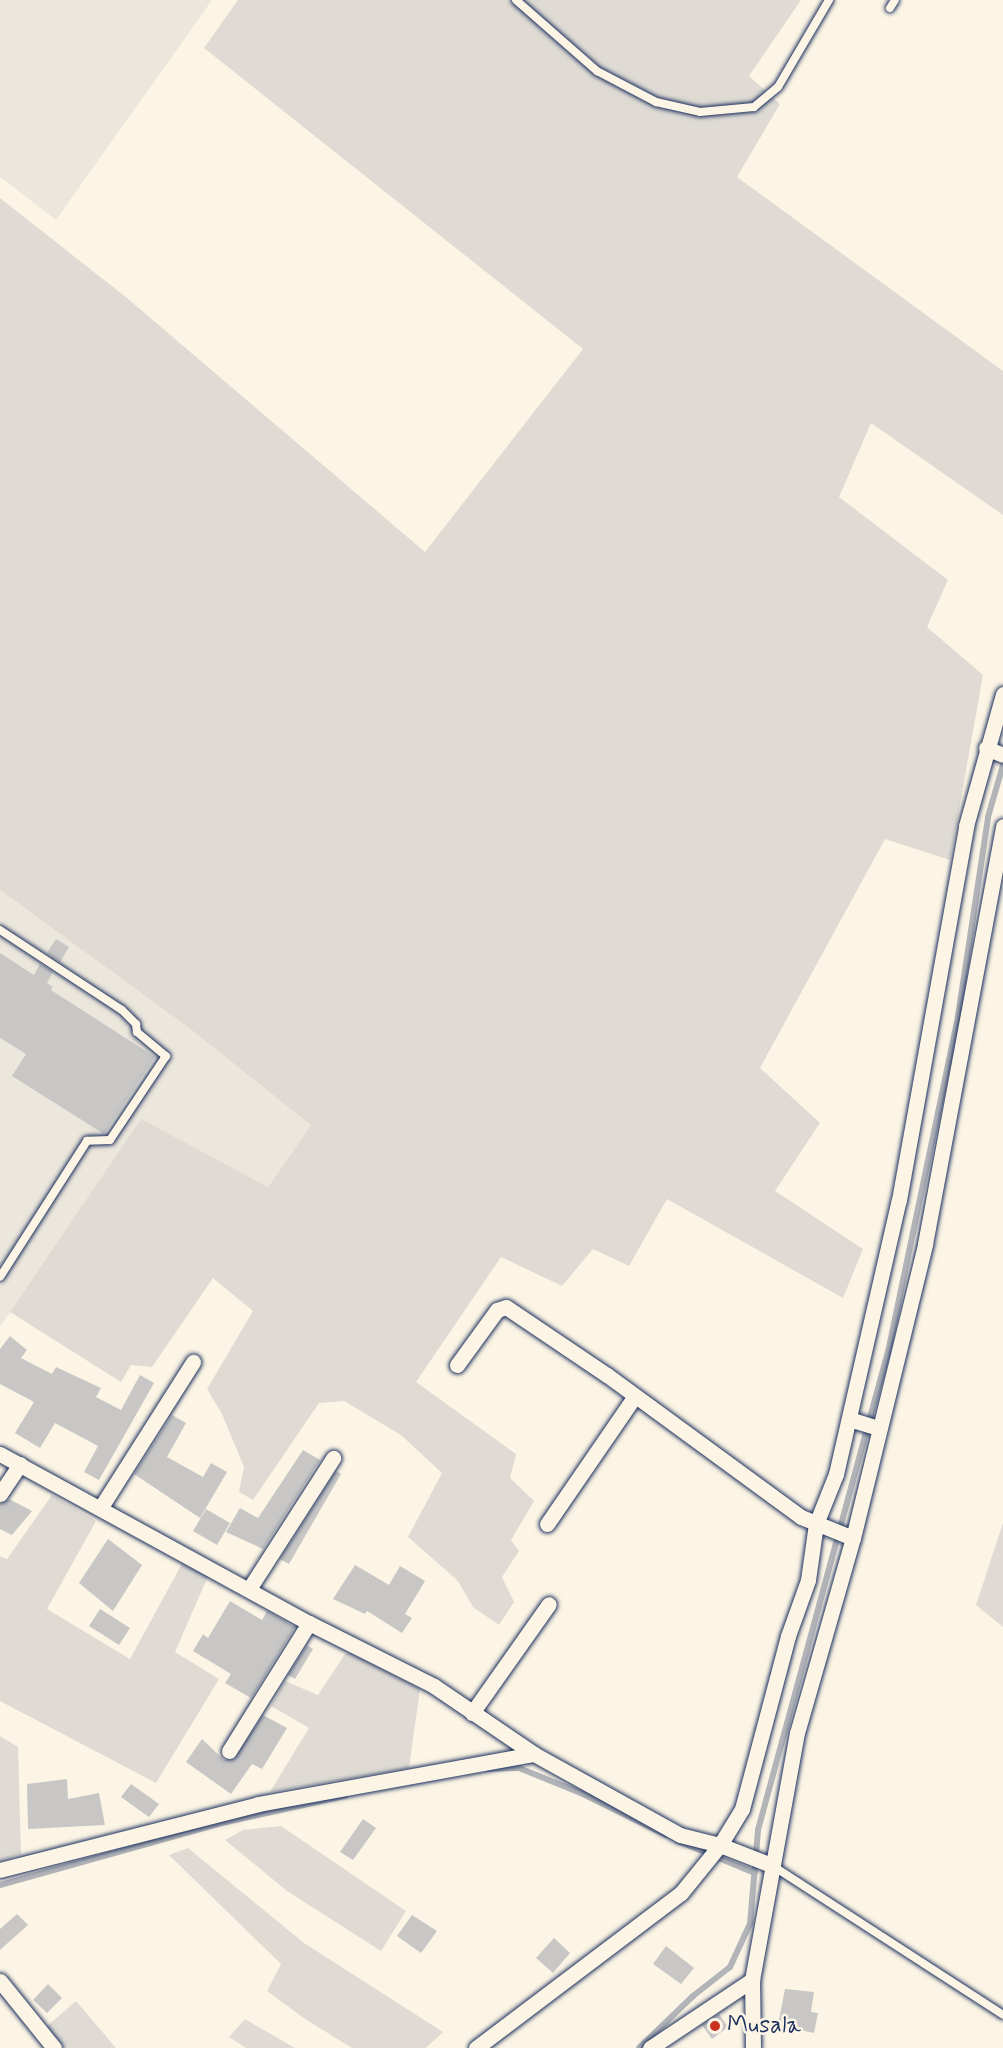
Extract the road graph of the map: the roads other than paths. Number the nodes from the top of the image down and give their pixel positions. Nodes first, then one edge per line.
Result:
1 (516, 0) edge
2 (829, 0) edge
3 (895, 0) edge
4 (890, 8) dead end
5 (1003, 694) edge
6 (994, 751) edge
7 (1003, 826) edge
8 (0, 930) edge
9 (0, 1276) edge
10 (193, 1362) dead end
11 (457, 1365) dead end
12 (635, 1396) junction
13 (852, 1419) junction
14 (876, 1428) junction
15 (0, 1454) edge
16 (333, 1458) dead end
17 (20, 1464) junction
18 (0, 1494) edge
19 (101, 1507) junction
20 (548, 1524) dead end
21 (819, 1525) junction
22 (848, 1536) junction
23 (249, 1589) junction
24 (549, 1604) dead end
25 (309, 1623) junction
26 (472, 1713) junction
27 (229, 1751) dead end
28 (534, 1754) junction
29 (724, 1847) junction
30 (765, 1863) junction
31 (0, 1870) edge
32 (0, 1980) edge
33 (752, 1980) junction
34 (1003, 2016) edge
35 (54, 2048) edge
36 (476, 2048) edge
37 (650, 2048) edge
38 (753, 2048) edge

1 - 2 lane
3 - 4 lane
5 - 6 street
6 - 13 street
7 - 14 street
8 - 9 lane
10 - 19 street
11 - 12 street
12 - 20 street
12 - 21 street
13 - 14 street
13 - 21 street
14 - 22 street
15 - 17 street
16 - 23 street
17 - 18 street
17 - 19 street
19 - 23 street
21 - 22 street
21 - 29 street
22 - 30 street
23 - 25 street
24 - 26 street
25 - 26 street
25 - 27 street
26 - 28 street
28 - 29 street
28 - 31 street
29 - 30 street
29 - 36 street
30 - 33 street
30 - 34 lane
32 - 35 street
33 - 37 street
33 - 38 street

